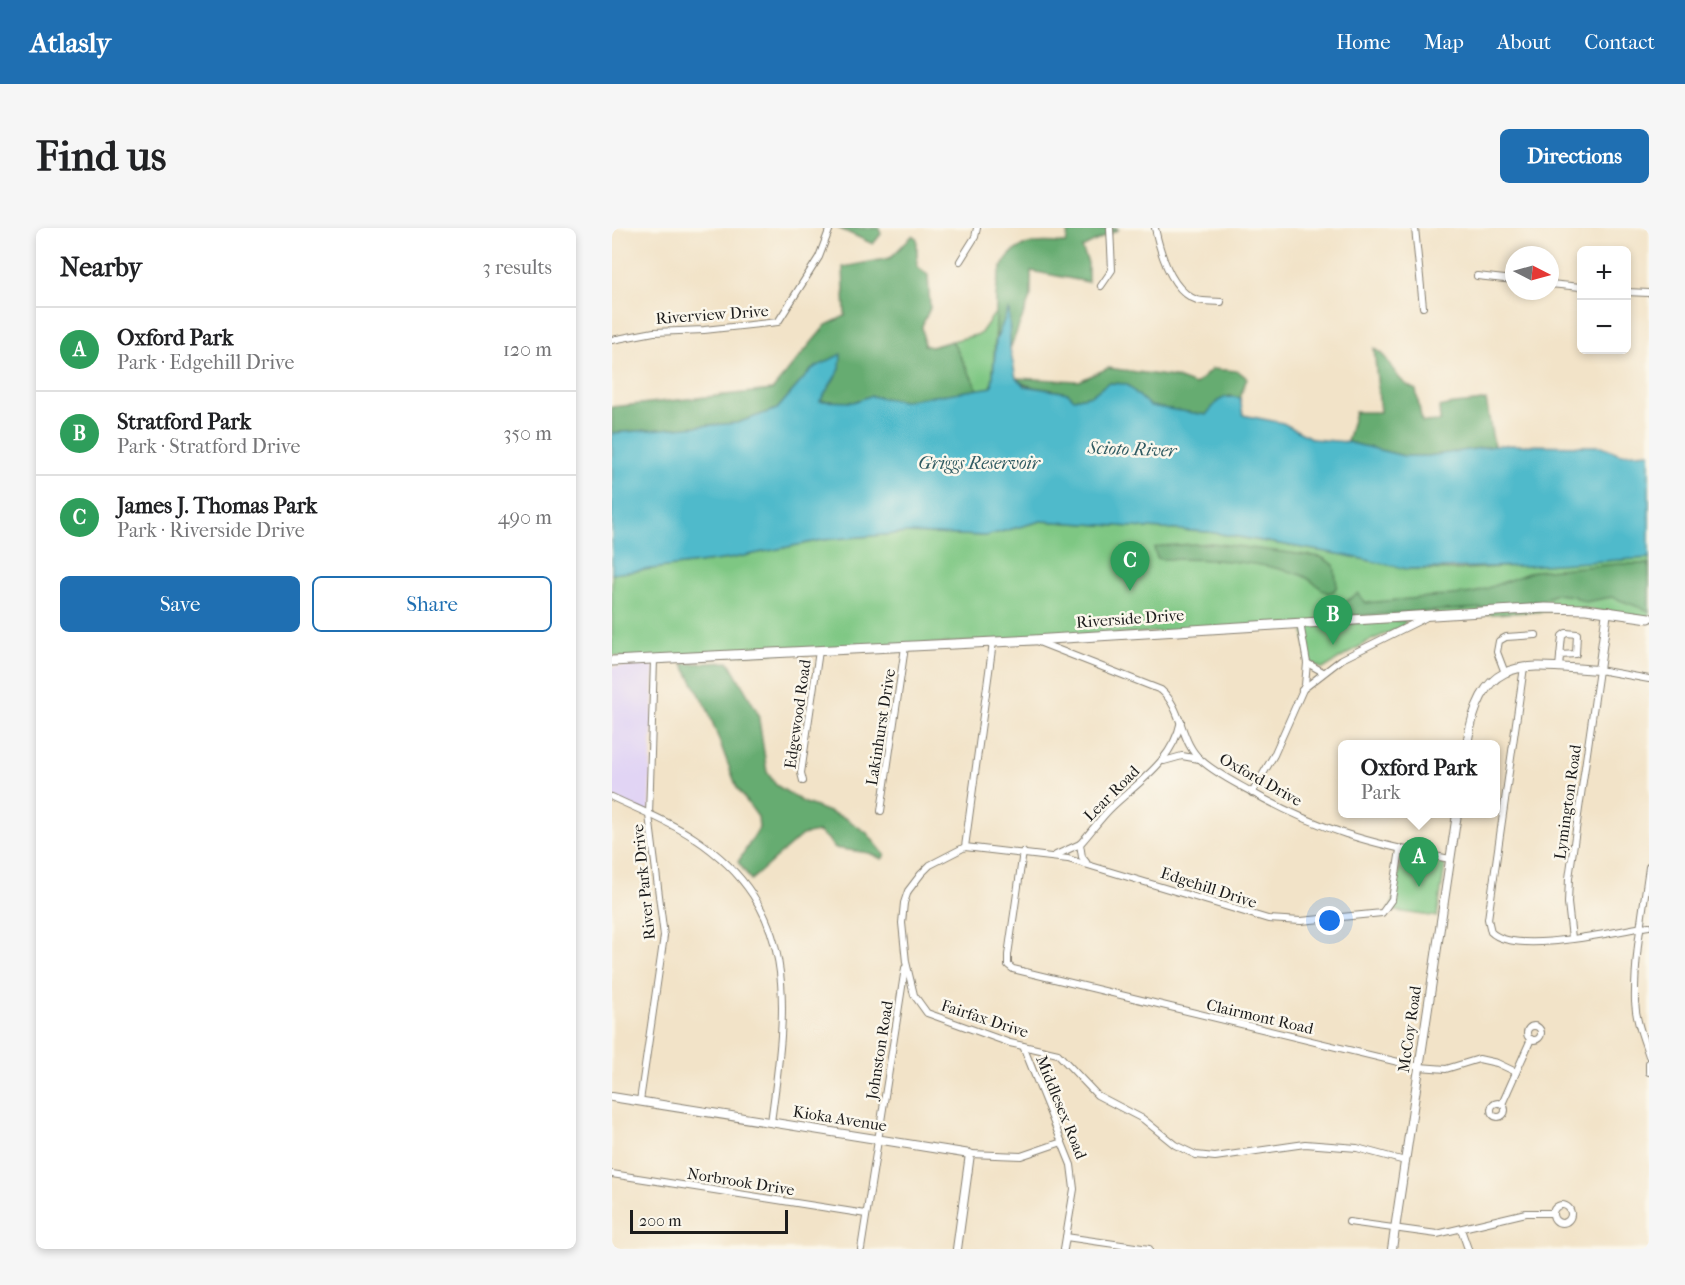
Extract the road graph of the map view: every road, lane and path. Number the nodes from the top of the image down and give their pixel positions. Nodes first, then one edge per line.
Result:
1 (830, 228) edge
2 (977, 228) edge
3 (1110, 228) edge
4 (1155, 228) edge
5 (1415, 228) edge
6 (960, 261) dead end
7 (1477, 276) dead end
8 (1505, 279) edge
9 (1559, 285) edge
10 (1101, 286) dead end
11 (1577, 287) edge
12 (1631, 292) edge
13 (1649, 293) edge
14 (1221, 302) dead end
15 (1423, 308) dead end
16 (612, 340) edge
17 (1607, 611) junction
18 (1434, 614) junction
19 (1649, 618) edge
20 (1300, 623) junction
21 (1536, 635) dead end
22 (1033, 640) junction
23 (993, 642) junction
24 (905, 646) junction
25 (819, 651) junction
26 (1560, 655) dead end
27 (654, 660) junction
28 (612, 661) edge
29 (1307, 663) junction
30 (1524, 667) junction
31 (1559, 667) junction
32 (1599, 670) junction
33 (1323, 672) junction
34 (1505, 673) junction
35 (1649, 679) edge
36 (1302, 690) junction
37 (1181, 720) junction
38 (1468, 740) edge
39 (1199, 759) junction
40 (1163, 761) junction
41 (803, 781) dead end
42 (1252, 793) junction
43 (612, 797) edge
44 (881, 811) dead end
45 (649, 815) junction
46 (1456, 818) edge
47 (1080, 844) junction
48 (965, 847) junction
49 (1400, 850) junction
50 (1023, 852) junction
51 (1052, 856) junction
52 (1450, 858) junction
53 (1088, 864) junction
54 (1649, 867) edge
55 (1649, 926) edge
56 (1641, 927) junction
57 (1572, 938) junction
58 (906, 962) junction
59 (1531, 1039) dead end
60 (1023, 1046) junction
61 (1649, 1056) edge
62 (1649, 1063) edge
63 (1419, 1067) junction
64 (1516, 1072) junction
65 (1649, 1072) edge
66 (612, 1097) edge
67 (640, 1101) junction
68 (1502, 1104) dead end
69 (771, 1122) junction
70 (878, 1138) junction
71 (1062, 1142) junction
72 (970, 1154) junction
73 (1405, 1161) junction
74 (612, 1174) edge
75 (1552, 1213) dead end
76 (867, 1214) junction
77 (1349, 1222) dead end
78 (1461, 1229) junction
79 (1395, 1230) junction
80 (1066, 1237) junction
81 (861, 1249) edge
82 (957, 1249) edge
83 (1065, 1249) edge
84 (1149, 1249) edge
85 (1392, 1249) edge
86 (1468, 1249) edge

1 - 16 street, Riverview Drive
2 - 6 street
3 - 10 street
4 - 14 street
5 - 15 street
7 - 8 street
9 - 11 street
12 - 13 street
17 - 18 main road, Riverside Drive
17 - 19 main road, Riverside Drive
17 - 32 main road
18 - 20 main road, Riverside Drive
18 - 33 street
20 - 22 main road, Riverside Drive
20 - 29 street
21 - 34 street
22 - 23 main road, Riverside Drive
22 - 37 street, Oxford Drive
23 - 24 main road, Riverside Drive
23 - 48 street
24 - 25 main road, Riverside Drive
24 - 44 street, Lakinhurst Drive
25 - 27 main road, Riverside Drive
25 - 41 street, Edgewood Road
26 - 31 street
27 - 28 main road, Riverside Drive
27 - 45 street, River Park Drive
29 - 33 street
29 - 36 street
30 - 31 main road
30 - 34 main road
30 - 57 street
31 - 32 main road
32 - 35 street
32 - 57 street, Lymington Road
33 - 36 street
34 - 38 main road
36 - 42 street
37 - 39 street, Oxford Drive
37 - 40 street, Lear Road
39 - 40 street, Lear Road
39 - 42 street, Oxford Drive
40 - 47 street, Lear Road
42 - 49 street, Oxford Drive
43 - 45 street
45 - 67 street, River Park Drive
45 - 69 street
46 - 52 main road, McCoy Road
47 - 51 street, Lear Road
47 - 53 street, Lear Road
48 - 50 street, Edgehill Drive
48 - 58 street, Fairfax Drive
49 - 52 street, Oxford Drive
49 - 53 street, Edgehill Drive
50 - 51 street, Edgehill Drive
50 - 63 street, Clairmont Road
51 - 53 street, Edgehill Drive
52 - 63 main road, McCoy Road
54 - 56 street
55 - 56 street
56 - 57 street
56 - 61 street
58 - 60 street, Fairfax Drive
58 - 70 street, Johnston Road
59 - 64 street
60 - 71 street, Middlesex Road
60 - 73 street, Fairfax Drive
62 - 65 street
63 - 64 street, Clairmont Road
63 - 73 main road, McCoy Road
64 - 68 street
66 - 67 main road, Kioka Avenue
67 - 69 main road, Kioka Avenue
69 - 70 main road, Kioka Avenue
70 - 72 main road, Kioka Avenue
70 - 76 street, Johnston Road
71 - 72 street, Kioka Avenue
71 - 80 street, Middlesex Road
72 - 82 main road
73 - 79 main road, McCoy Road
74 - 76 street, Norbrook Drive
75 - 78 street
76 - 81 street, Johnston Road
77 - 79 street
78 - 79 street
78 - 86 street
79 - 85 main road, McCoy Road
80 - 83 street, Middlesex Road
80 - 84 street

